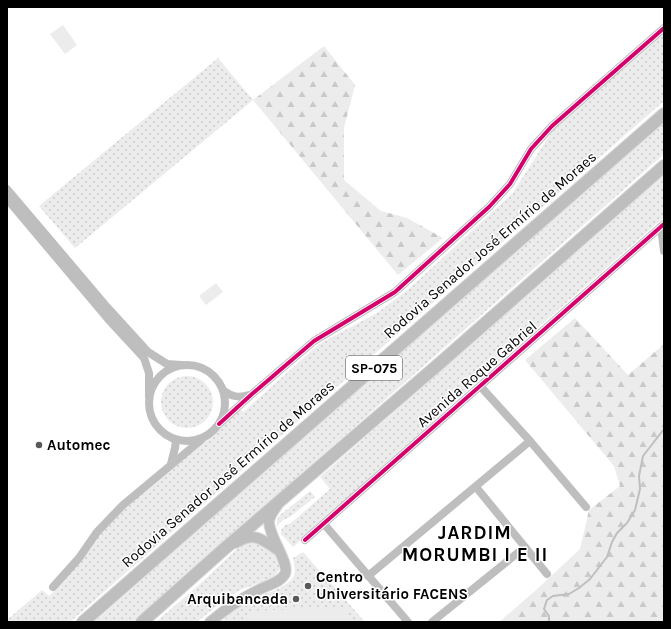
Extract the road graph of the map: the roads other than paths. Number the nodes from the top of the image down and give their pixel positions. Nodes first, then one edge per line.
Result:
1 (664, 28) edge
2 (664, 114) edge
3 (664, 166) edge
4 (7, 189) edge
5 (7, 199) edge
6 (663, 226) edge
7 (664, 250) edge
8 (82, 283) junction
9 (182, 365) junction
10 (481, 387) junction
11 (224, 391) junction
12 (252, 394) junction
13 (149, 396) junction
14 (219, 424) junction
15 (206, 436) junction
16 (176, 440) junction
17 (530, 441) junction
18 (171, 464) junction
19 (476, 487) junction
20 (285, 497) junction
21 (586, 507) dead end
22 (324, 524) junction
23 (305, 540) dead end
24 (525, 547) junction
25 (223, 550) junction
26 (278, 550) junction
27 (547, 574) dead end
28 (368, 576) junction
29 (53, 587) dead end
30 (83, 622) edge
31 (142, 622) edge
32 (210, 622) edge
33 (408, 622) edge
34 (432, 622) edge

1 - 12 street
2 - 30 highway, Rodovia Senador José Ermírio de Moraes / SP-075
3 - 20 highway, SP-075
4 - 8 street
5 - 8 street
6 - 7 street
6 - 10 street, Avenida Roque Gabriel
8 - 9 street
8 - 13 street
9 - 11 street
9 - 13 street
10 - 17 street
10 - 22 street, Avenida Roque Gabriel
11 - 12 street
11 - 14 street
12 - 14 street
13 - 16 street
14 - 15 street
15 - 16 street
15 - 18 street
16 - 18 street
17 - 19 street
17 - 21 street
18 - 29 street
19 - 24 street
19 - 28 street
20 - 25 highway, SP-075
20 - 26 main road
22 - 23 street, Avenida Roque Gabriel
22 - 28 street
24 - 27 street
24 - 34 street
25 - 26 main road
25 - 31 highway, SP-075
26 - 32 main road
28 - 33 street

